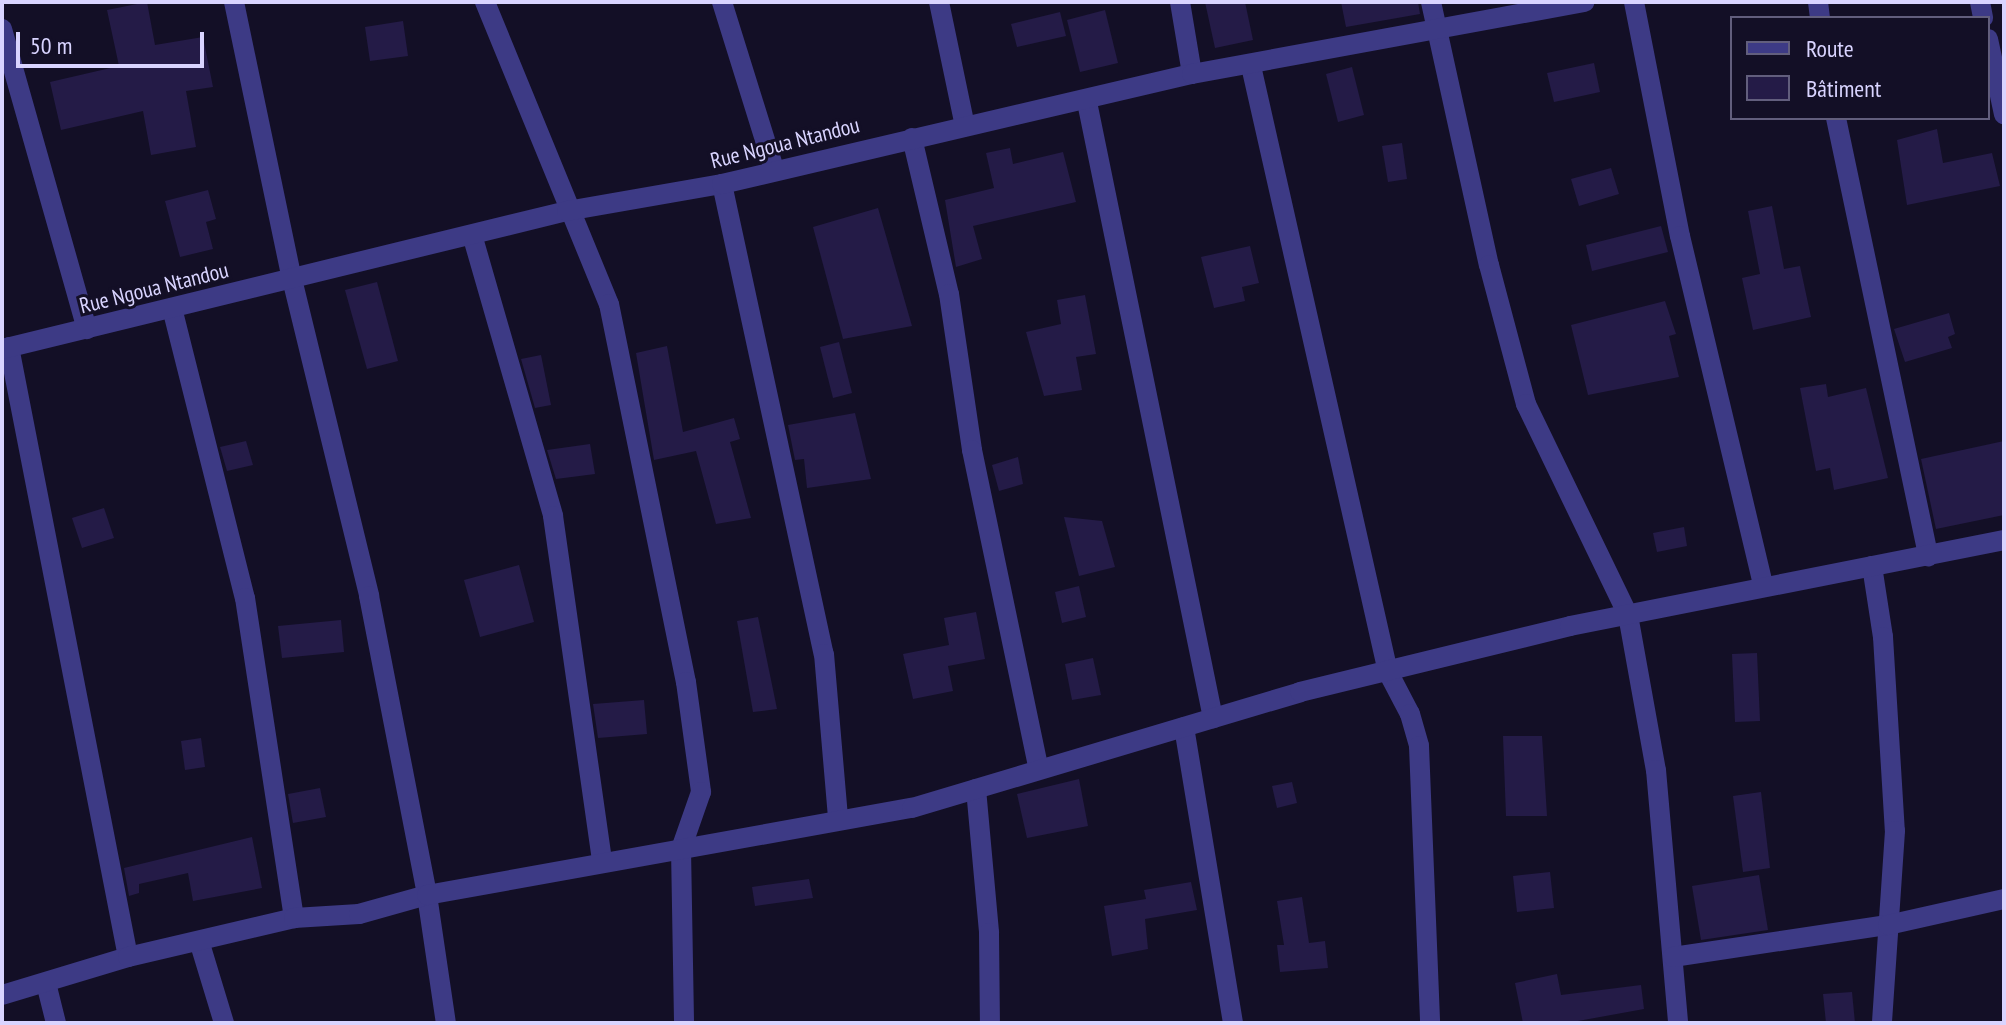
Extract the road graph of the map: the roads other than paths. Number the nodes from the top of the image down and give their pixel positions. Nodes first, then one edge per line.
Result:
1 (234, 2) edge
2 (485, 2) edge
3 (722, 2) edge
4 (939, 2) edge
5 (1180, 2) edge
6 (1431, 2) edge
7 (1584, 2) edge
8 (1634, 2) edge
9 (2, 29) edge
10 (1436, 31) junction
11 (1990, 48) edge
12 (1251, 66) junction
13 (1192, 74) junction
14 (1087, 102) junction
15 (2004, 114) edge
16 (1836, 120) edge
17 (965, 126) junction
18 (912, 138) junction
19 (774, 169) junction
20 (722, 184) junction
21 (567, 211) junction
22 (473, 238) junction
23 (292, 279) junction
24 (172, 308) junction
25 (87, 329) junction
26 (6, 348) edge
27 (2004, 540) edge
28 (1928, 556) junction
29 (1872, 566) junction
30 (1763, 585) junction
31 (1628, 615) junction
32 (1388, 672) junction
33 (1213, 718) junction
34 (1184, 727) junction
35 (1038, 766) junction
36 (976, 789) junction
37 (838, 817) junction
38 (681, 849) junction
39 (602, 862) junction
40 (427, 895) junction
41 (2004, 899) edge
42 (294, 918) junction
43 (1888, 925) junction
44 (200, 944) junction
45 (128, 957) junction
46 (1673, 957) junction
47 (46, 983) junction
48 (2, 995) edge
49 (56, 1023) edge
50 (224, 1023) edge
51 (446, 1023) edge
52 (684, 1023) edge
53 (990, 1023) edge
54 (1233, 1023) edge
55 (1430, 1023) edge
56 (1678, 1023) edge
57 (1882, 1023) edge

1 - 23 street
2 - 21 street
3 - 19 street
4 - 17 street
5 - 13 street
6 - 10 street
7 - 10 street, Rue Ngoua Ntandou
8 - 30 street
9 - 25 street
10 - 12 street, Rue Ngoua Ntandou
10 - 31 street
11 - 15 street
12 - 13 street, Rue Ngoua Ntandou
12 - 32 street
13 - 14 street, Rue Ngoua Ntandou
14 - 17 street, Rue Ngoua Ntandou
14 - 33 street
16 - 28 street
17 - 18 street, Rue Ngoua Ntandou
18 - 19 street, Rue Ngoua Ntandou
18 - 35 street
19 - 20 street, Rue Ngoua Ntandou
20 - 21 street, Rue Ngoua Ntandou
20 - 37 street
21 - 22 street, Rue Ngoua Ntandou
21 - 38 street
22 - 23 street, Rue Ngoua Ntandou
22 - 39 street
23 - 24 street, Rue Ngoua Ntandou
23 - 40 street
24 - 25 street, Rue Ngoua Ntandou
24 - 42 street
25 - 26 street, Rue Ngoua Ntandou
26 - 45 street
27 - 28 street
28 - 29 street
29 - 30 street
29 - 43 street
30 - 31 street
31 - 32 street
31 - 46 street
32 - 33 street
32 - 55 street
33 - 34 street
34 - 35 street
34 - 54 street
35 - 36 street
36 - 37 street
36 - 53 street
37 - 38 street
38 - 39 street
38 - 52 street
39 - 40 street
40 - 42 street
40 - 51 street
41 - 43 street
42 - 44 street
43 - 46 street
43 - 57 street
44 - 45 street
44 - 50 street
45 - 47 street
46 - 56 street
47 - 48 street
47 - 49 street

